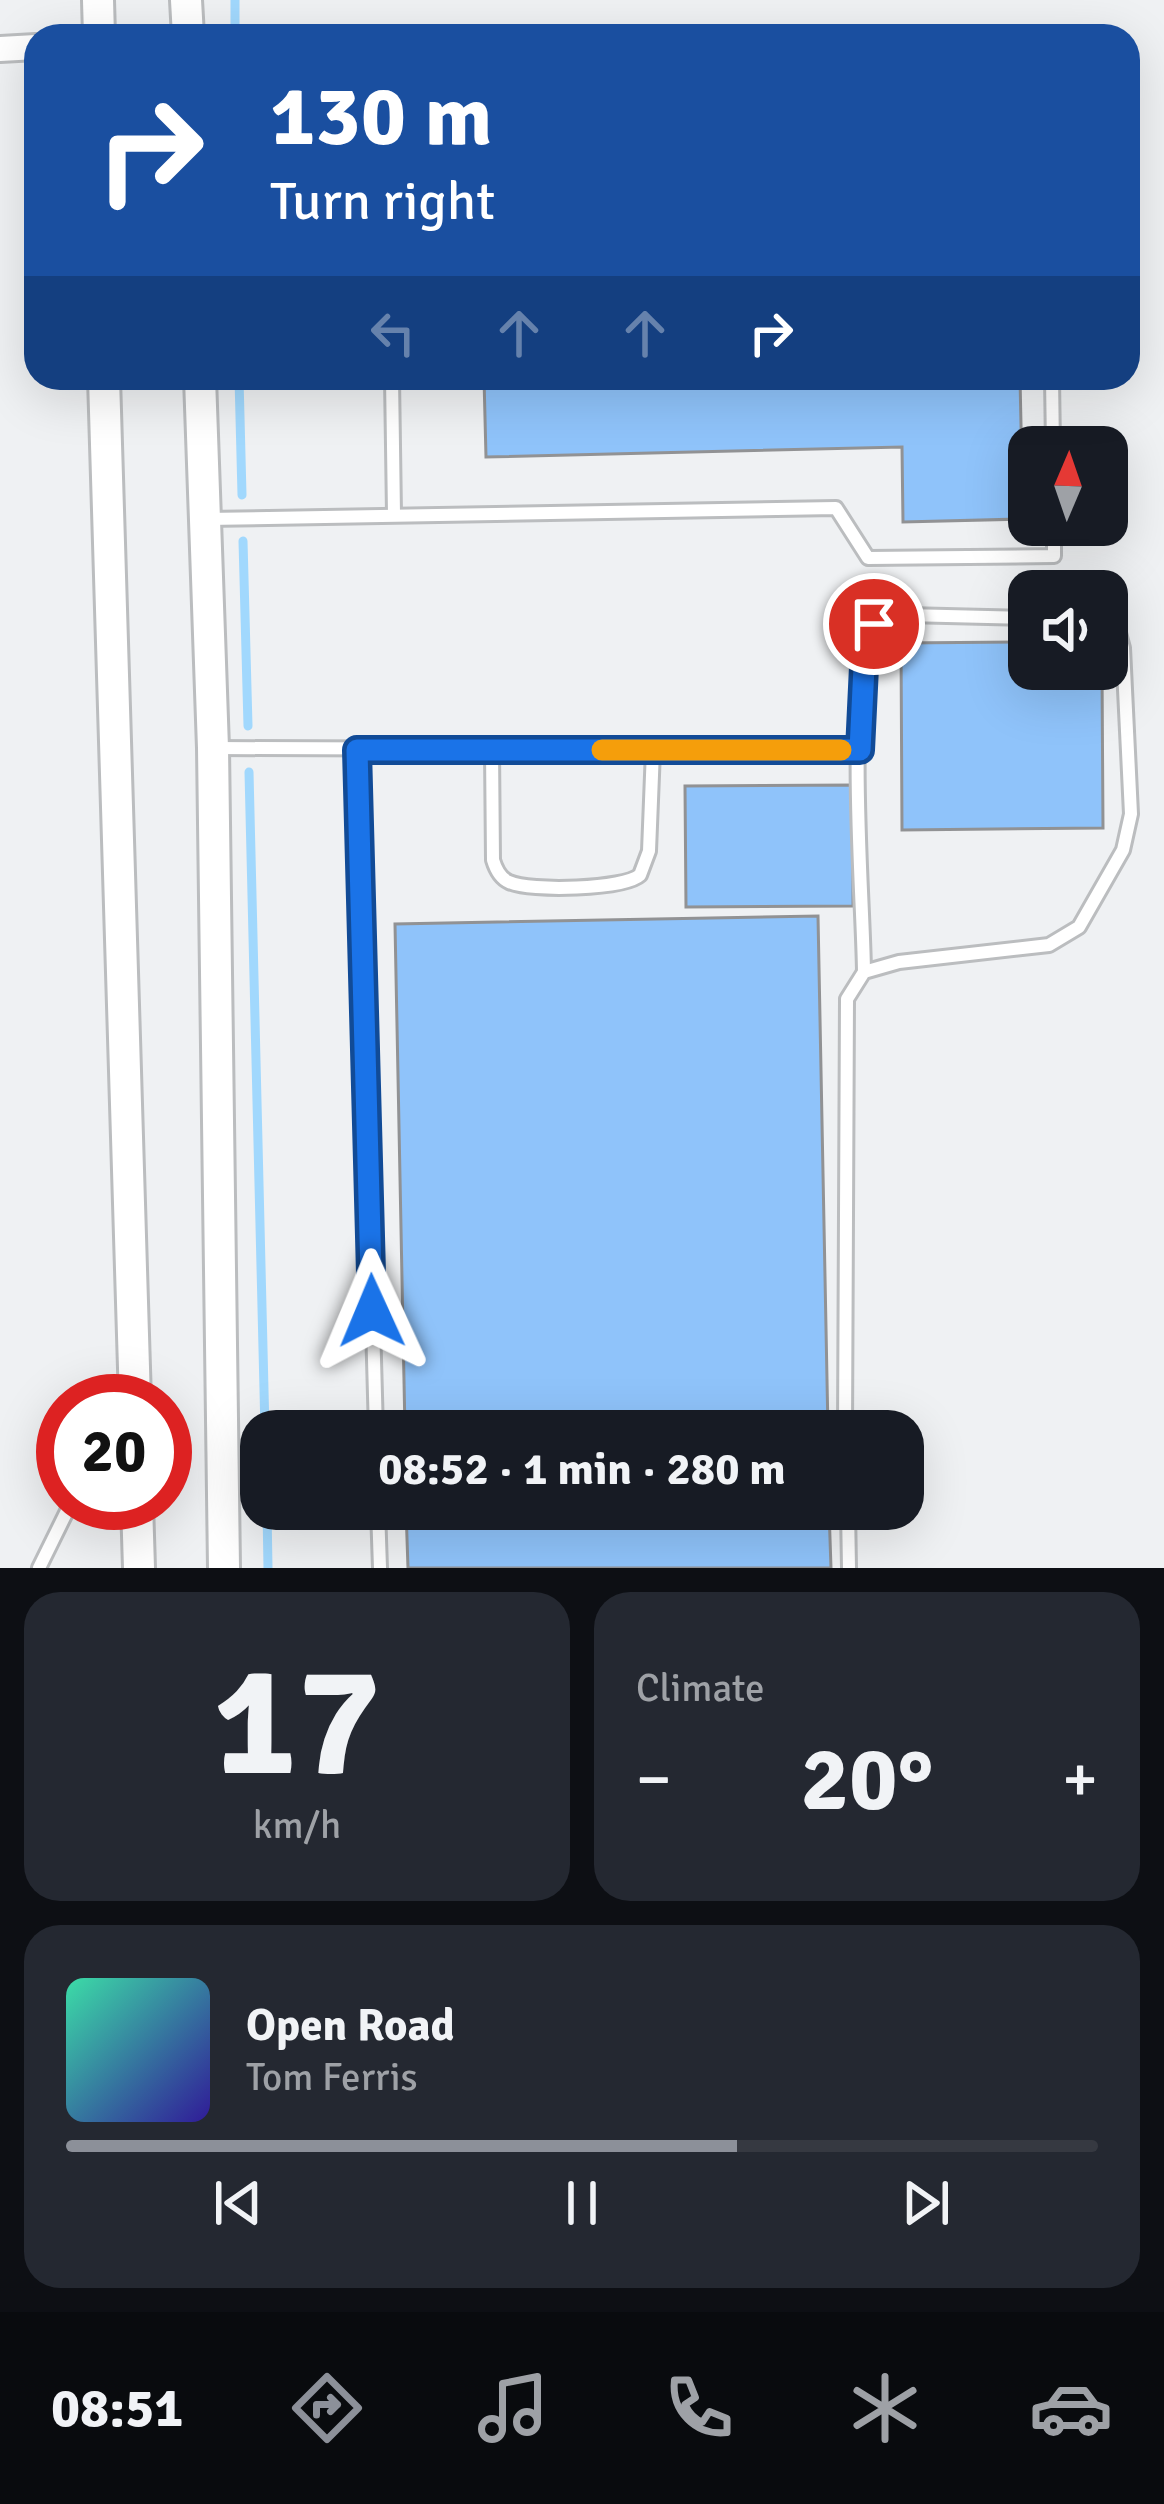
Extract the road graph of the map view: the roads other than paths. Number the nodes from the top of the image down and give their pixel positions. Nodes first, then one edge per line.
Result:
1 (104, 390) edge
2 (200, 390) edge
3 (392, 390) edge
4 (1052, 390) edge
5 (1053, 426) edge
6 (394, 514) junction
7 (205, 520) junction
8 (1054, 546) edge
9 (1008, 617) edge
10 (1125, 690) edge
11 (213, 748) junction
12 (357, 750) junction
13 (492, 750) junction
14 (653, 750) junction
15 (860, 750) junction
16 (864, 973) junction
17 (132, 1374) edge
18 (375, 1410) edge
19 (845, 1410) edge
20 (57, 1530) edge
21 (138, 1530) edge
22 (379, 1530) edge
23 (848, 1530) edge
24 (39, 1568) edge
25 (139, 1568) edge
26 (224, 1568) edge
27 (380, 1568) edge
28 (849, 1568) edge

1 - 17 street
2 - 7 street
3 - 6 lane
4 - 5 lane
6 - 7 lane
6 - 8 lane
7 - 11 street
9 - 15 lane
10 - 16 lane
11 - 12 lane
11 - 26 street
12 - 13 lane
12 - 18 lane
13 - 14 lane
13 - 14 lane
14 - 15 lane
15 - 16 lane
16 - 19 lane
20 - 24 lane
21 - 25 street
22 - 27 lane
23 - 28 lane

